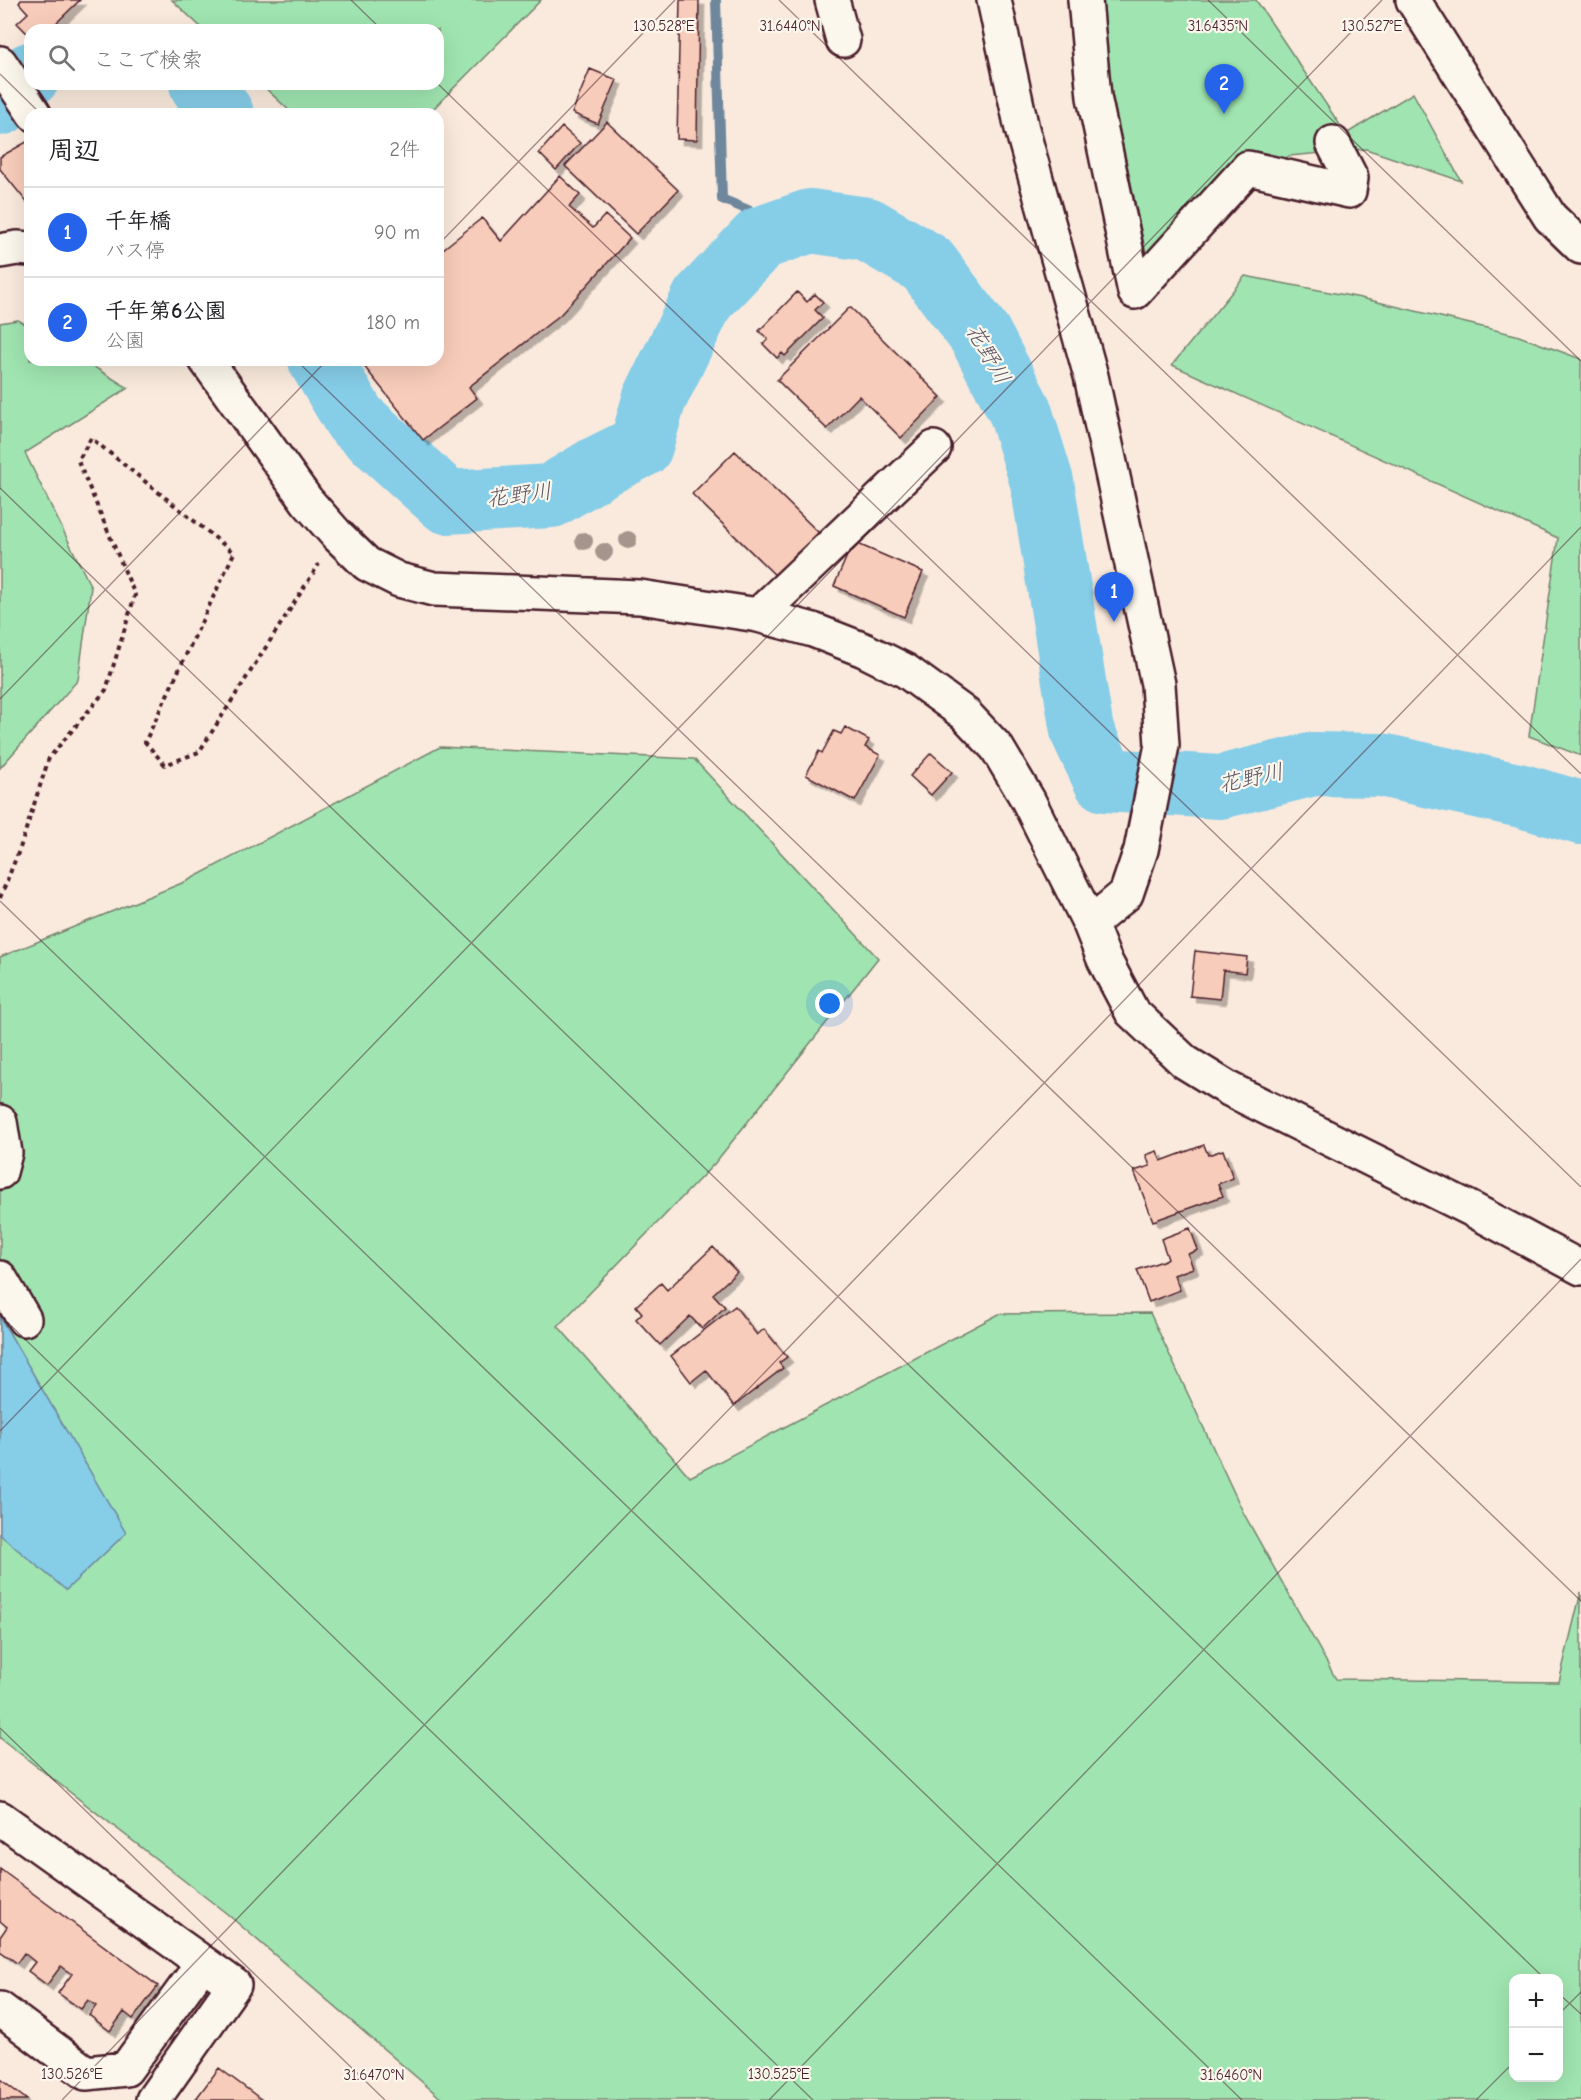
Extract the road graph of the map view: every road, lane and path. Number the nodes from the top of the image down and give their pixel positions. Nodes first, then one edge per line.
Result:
1 (832, 0) edge
2 (994, 0) edge
3 (1085, 0) edge
4 (1413, 0) edge
5 (843, 40) dead end
6 (7, 73) edge
7 (30, 108) edge
8 (1333, 142) dead end
9 (1581, 247) edge
10 (24, 249) edge
11 (0, 251) edge
12 (210, 366) edge
13 (934, 448) dead end
14 (337, 535) junction
15 (758, 615) junction
16 (0, 898) edge
17 (1090, 924) junction
18 (0, 1122) edge
19 (0, 1172) edge
20 (1581, 1268) edge
21 (0, 1278) edge
22 (24, 1319) dead end
23 (0, 1818) edge
24 (204, 1963) junction
25 (0, 2009) edge
26 (153, 2100) edge

1 - 5 street
2 - 17 street
3 - 8 street
4 - 9 street
6 - 7 street
10 - 11 street
12 - 14 street
13 - 15 street
14 - 15 street
14 - 16 path
15 - 17 street
17 - 20 street
18 - 19 street
21 - 22 street
23 - 24 street
24 - 25 street
24 - 26 street

